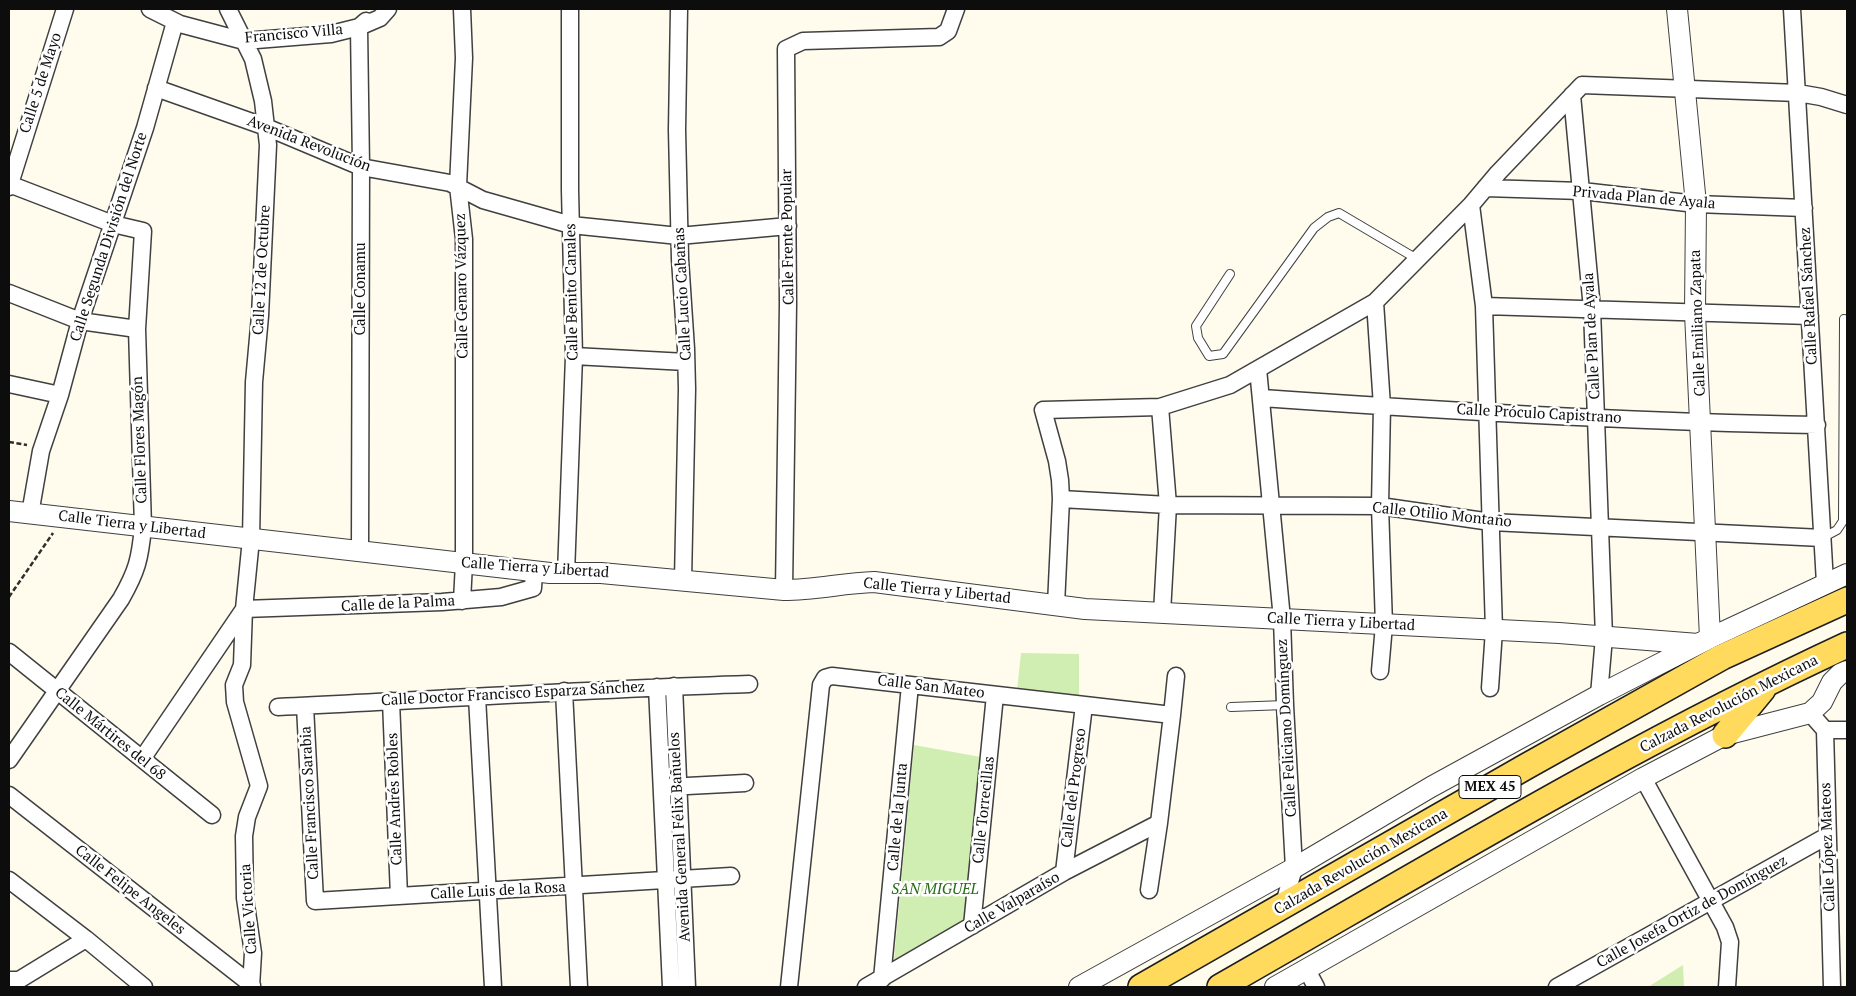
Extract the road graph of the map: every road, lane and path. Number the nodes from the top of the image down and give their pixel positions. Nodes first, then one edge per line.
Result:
1 (65, 9) edge
2 (150, 9) edge
3 (228, 9) edge
4 (374, 9) edge
5 (388, 9) edge
6 (462, 9) edge
7 (570, 9) edge
8 (679, 9) edge
9 (956, 9) edge
10 (1678, 9) edge
11 (1792, 9) edge
12 (175, 22) junction
13 (359, 27) junction
14 (244, 41) junction
15 (156, 88) junction
16 (1684, 89) junction
17 (1798, 93) junction
18 (1572, 95) junction
19 (1847, 105) edge
20 (266, 127) junction
21 (361, 167) junction
22 (9, 185) edge
23 (458, 186) junction
24 (1485, 188) junction
25 (1582, 191) junction
26 (1696, 204) junction
27 (1471, 205) junction
28 (1804, 208) junction
29 (113, 224) junction
30 (571, 225) junction
31 (788, 226) junction
32 (679, 236) junction
33 (1417, 259) junction
34 (1230, 274) dead end
35 (9, 293) edge
36 (1374, 302) junction
37 (1484, 306) junction
38 (1592, 309) junction
39 (1695, 313) junction
40 (1810, 316) junction
41 (1844, 319) dead end
42 (80, 322) junction
43 (137, 329) junction
44 (574, 356) junction
45 (686, 362) junction
46 (1258, 369) junction
47 (9, 384) edge
48 (60, 395) junction
49 (1262, 398) junction
50 (1382, 406) junction
51 (1160, 407) junction
52 (1487, 411) junction
53 (1596, 417) junction
54 (1701, 423) junction
55 (1817, 425) junction
56 (9, 442) edge
57 (41, 451) junction
58 (1061, 499) junction
59 (1168, 505) junction
60 (1271, 505) junction
61 (1380, 506) junction
62 (9, 511) edge
63 (30, 514) junction
64 (64, 518) junction
65 (1491, 522) junction
66 (143, 527) junction
67 (1600, 527) junction
68 (1706, 531) junction
69 (1822, 538) junction
70 (251, 539) junction
71 (360, 552) junction
72 (464, 563) junction
73 (534, 571) junction
74 (566, 574) junction
75 (1847, 574) edge
76 (683, 580) junction
77 (784, 590) junction
78 (9, 597) edge
79 (1837, 597) edge
80 (462, 601) junction
81 (1056, 605) junction
82 (244, 609) junction
83 (1162, 613) junction
84 (1282, 619) junction
85 (1384, 625) junction
86 (1494, 630) junction
87 (1604, 636) junction
88 (1704, 641) junction
89 (1847, 645) edge
90 (9, 652) edge
91 (1380, 671) dead end
92 (1847, 671) edge
93 (1176, 676) dead end
94 (1770, 681) junction
95 (748, 684) dead end
96 (910, 685) junction
97 (674, 686) junction
98 (657, 687) junction
99 (1490, 688) dead end
100 (564, 690) junction
101 (58, 692) junction
102 (995, 695) junction
103 (1599, 695) junction
104 (478, 697) junction
105 (391, 701) junction
106 (1084, 705) junction
107 (1285, 705) junction
108 (305, 706) junction
109 (278, 707) dead end
110 (1231, 707) dead end
111 (1810, 713) junction
112 (1172, 715) junction
113 (1825, 730) junction
114 (1847, 730) edge
115 (1725, 735) junction
116 (142, 759) junction
117 (9, 760) edge
118 (1643, 778) junction
119 (745, 782) dead end
120 (669, 787) junction
121 (9, 795) edge
122 (212, 815) dead end
123 (1159, 823) junction
124 (1827, 836) junction
125 (1294, 868) junction
126 (1064, 872) junction
127 (731, 876) dead end
128 (9, 880) edge
129 (675, 880) junction
130 (574, 886) junction
131 (1149, 890) dead end
132 (487, 892) junction
133 (399, 896) junction
134 (314, 901) joint
135 (1712, 901) junction
136 (1283, 907) junction
137 (972, 926) junction
138 (86, 939) junction
139 (1311, 978) edge
140 (882, 979) junction
141 (9, 980) edge
142 (252, 986) edge
143 (144, 987) edge
144 (493, 987) edge
145 (579, 987) edge
146 (671, 987) edge
147 (687, 987) edge
148 (789, 987) edge
149 (866, 987) edge
150 (1079, 987) edge
151 (1141, 987) edge
152 (1220, 987) edge
153 (1275, 987) edge
154 (1557, 987) edge
155 (1727, 987) edge
156 (1832, 987) edge

1 - 22 street, Calle 5 de Mayo
2 - 12 street, Francisco Villa
3 - 14 street, Calle 12 de Octubre
4 - 13 street, Francisco Villa
5 - 13 street
6 - 23 street, Calle Genaro Vázquez
7 - 30 street, Calle Benito Canales
8 - 32 street, Calle Lucio Cabañas
9 - 31 street, Calle Frente Popular
10 - 16 street, Calle Emiliano Zapata
11 - 17 street, Calle Rafael Sánchez
12 - 14 street, Francisco Villa
12 - 15 street, Calle Segunda División del Norte
13 - 14 street, Francisco Villa
13 - 21 street, Calle Conamu
14 - 20 street, Calle 12 de Octubre
15 - 20 street, Avenida Revolución
15 - 29 street, Calle Segunda División del Norte
16 - 17 street
16 - 18 street
16 - 26 street, Calle Emiliano Zapata
17 - 19 street
17 - 28 street, Calle Rafael Sánchez
18 - 24 street
18 - 25 street, Calle Plan de Ayala
20 - 21 street, Avenida Revolución
20 - 70 street, Calle 12 de Octubre
21 - 23 street, Avenida Revolución
21 - 71 street, Calle Conamu
22 - 29 street
23 - 30 street, Avenida Revolución
23 - 72 street, Calle Genaro Vázquez
24 - 25 street, Privada Plan de Ayala
24 - 27 street
25 - 26 street, Privada Plan de Ayala
25 - 38 street, Calle Plan de Ayala
26 - 28 street, Privada Plan de Ayala
26 - 39 street, Calle Emiliano Zapata
27 - 33 street
27 - 37 street
28 - 40 street, Calle Rafael Sánchez
29 - 42 street, Calle Segunda División del Norte
29 - 43 street, Calle Flores Magón
30 - 32 street, Avenida Revolución
30 - 44 street, Calle Benito Canales
31 - 32 street, Avenida Revolución
31 - 77 street, Calle Frente Popular
32 - 45 street, Calle Lucio Cabañas
33 - 34 lane
33 - 36 street
35 - 42 street
36 - 46 street
36 - 50 street
37 - 38 street
37 - 52 street
38 - 39 street
38 - 53 street, Calle Plan de Ayala
39 - 40 street
39 - 54 street, Calle Emiliano Zapata
40 - 55 street, Calle Rafael Sánchez
41 - 69 lane
42 - 43 street
42 - 48 street, Calle Segunda División del Norte
43 - 66 street, Calle Flores Magón
44 - 45 street
44 - 74 street, Calle Benito Canales
45 - 76 street, Calle Lucio Cabañas
46 - 49 street, Calle Feliciano Domínguez
46 - 51 street
47 - 48 street
48 - 57 street, Calle Segunda División del Norte
49 - 50 street, Calle Próculo Capistrano
49 - 60 street, Calle Feliciano Domínguez
50 - 52 street, Calle Próculo Capistrano
50 - 61 street
51 - 58 street
51 - 59 street
52 - 53 street, Calle Próculo Capistrano
52 - 65 street
53 - 54 street, Calle Próculo Capistrano
53 - 67 street, Calle Plan de Ayala
54 - 55 street, Calle Próculo Capistrano
54 - 68 street, Calle Emiliano Zapata
55 - 69 street, Calle Rafael Sánchez
56 - 57 path
57 - 63 street, Calle Segunda División del Norte
58 - 59 street, Calle Otilio Montaño
58 - 81 street
59 - 60 street, Calle Otilio Montaño
59 - 83 street
60 - 61 street, Calle Otilio Montaño
60 - 84 street, Calle Feliciano Domínguez
61 - 65 street, Calle Otilio Montaño
61 - 85 street
62 - 63 street, Calle Tierra y Libertad
63 - 64 street, Calle Tierra y Libertad
64 - 66 street, Calle Tierra y Libertad
64 - 78 path
65 - 67 street, Calle Otilio Montaño
65 - 86 street
66 - 70 street, Calle Tierra y Libertad
66 - 101 street, Calle Flores Magón
67 - 68 street, Calle Otilio Montaño
67 - 87 street, Calle Plan de Ayala
68 - 69 street, Calle Otilio Montaño
68 - 88 street, Calle Emiliano Zapata
69 - 79 street, Calle Rafael Sánchez
70 - 71 street, Calle Tierra y Libertad
70 - 82 street, Calle Victoria
71 - 72 street, Calle Tierra y Libertad
72 - 73 street, Calle Tierra y Libertad
72 - 80 street, Calle Genaro Vázquez
73 - 74 street, Calle Tierra y Libertad
73 - 80 street, Calle de la Palma
74 - 76 street, Calle Tierra y Libertad
75 - 79 street
76 - 77 street, Calle Tierra y Libertad
77 - 81 street, Calle Tierra y Libertad
79 - 88 street
79 - 136 main road, Calzada Revolución Mexicana / MEX 45
80 - 82 street, Calle de la Palma
81 - 83 street, Calle Tierra y Libertad
82 - 116 street
82 - 142 street, Calle Victoria
83 - 84 street, Calle Tierra y Libertad
84 - 85 street, Calle Tierra y Libertad
84 - 107 street, Calle Feliciano Domínguez
85 - 86 street, Calle Tierra y Libertad
85 - 91 street
86 - 87 street, Calle Tierra y Libertad
86 - 99 street
87 - 88 street, Calle Tierra y Libertad
87 - 103 street, Calle Plan de Ayala
88 - 103 street
89 - 94 main road, Calzada Revolución Mexicana / MEX 45
90 - 101 street, Calle Mártires del 68
92 - 111 street
93 - 112 street
94 - 115 main road
94 - 152 main road, Calzada Revolución Mexicana / MEX 45
95 - 97 street, Calle Doctor Francisco Esparza Sánchez
96 - 102 street, Calle San Mateo
96 - 140 street, Calle de la Junta
96 - 148 street, Calle San Mateo
97 - 98 street, Calle Doctor Francisco Esparza Sánchez
97 - 120 street, Avenida General Félix Bañuelos
98 - 100 street, Calle Doctor Francisco Esparza Sánchez
98 - 120 street, Avenida General Félix Bañuelos
100 - 104 street, Calle Doctor Francisco Esparza Sánchez
100 - 130 street
101 - 116 street, Calle Mártires del 68
101 - 117 street, Calle Flores Magón
102 - 106 street, Calle San Mateo
102 - 137 street, Calle Torrecillas
103 - 125 street
104 - 105 street, Calle Doctor Francisco Esparza Sánchez
104 - 132 street
105 - 108 street, Calle Doctor Francisco Esparza Sánchez
105 - 133 street, Calle Andrés Robles
106 - 112 street, Calle San Mateo
106 - 126 street, Calle del Progreso
107 - 110 lane
107 - 125 street, Calle Feliciano Domínguez
108 - 109 street, Calle Doctor Francisco Esparza Sánchez
108 - 134 street, Calle Francisco Sarabia
111 - 113 street
111 - 115 street
112 - 123 street
113 - 114 street
113 - 124 street, Calle López Mateos
115 - 118 street
116 - 122 street, Calle Mártires del 68
118 - 135 street
118 - 139 street
119 - 120 street
120 - 129 street, Avenida General Félix Bañuelos
121 - 142 street, Calle Felipe Angeles
123 - 126 street, Calle Valparaíso
123 - 131 street
124 - 135 street, Calle Josefa Ortiz de Domínguez
124 - 156 street, Calle López Mateos
125 - 136 street, Calle Feliciano Domínguez
125 - 150 street
126 - 137 street, Calle Valparaíso
127 - 129 street, Calle Luis de la Rosa
128 - 138 street
129 - 130 street, Calle Luis de la Rosa
129 - 146 street, Avenida General Félix Bañuelos
129 - 147 street, Avenida General Félix Bañuelos
130 - 132 street, Calle Luis de la Rosa
130 - 145 street
132 - 133 street, Calle Luis de la Rosa
132 - 144 street
133 - 134 street, Calle Luis de la Rosa
135 - 154 street, Calle Josefa Ortiz de Domínguez
135 - 155 street
136 - 151 main road, Calzada Revolución Mexicana / MEX 45
137 - 140 street, Calle Valparaíso
138 - 141 street
138 - 143 street
139 - 153 street
140 - 149 street, Calle Valparaíso

